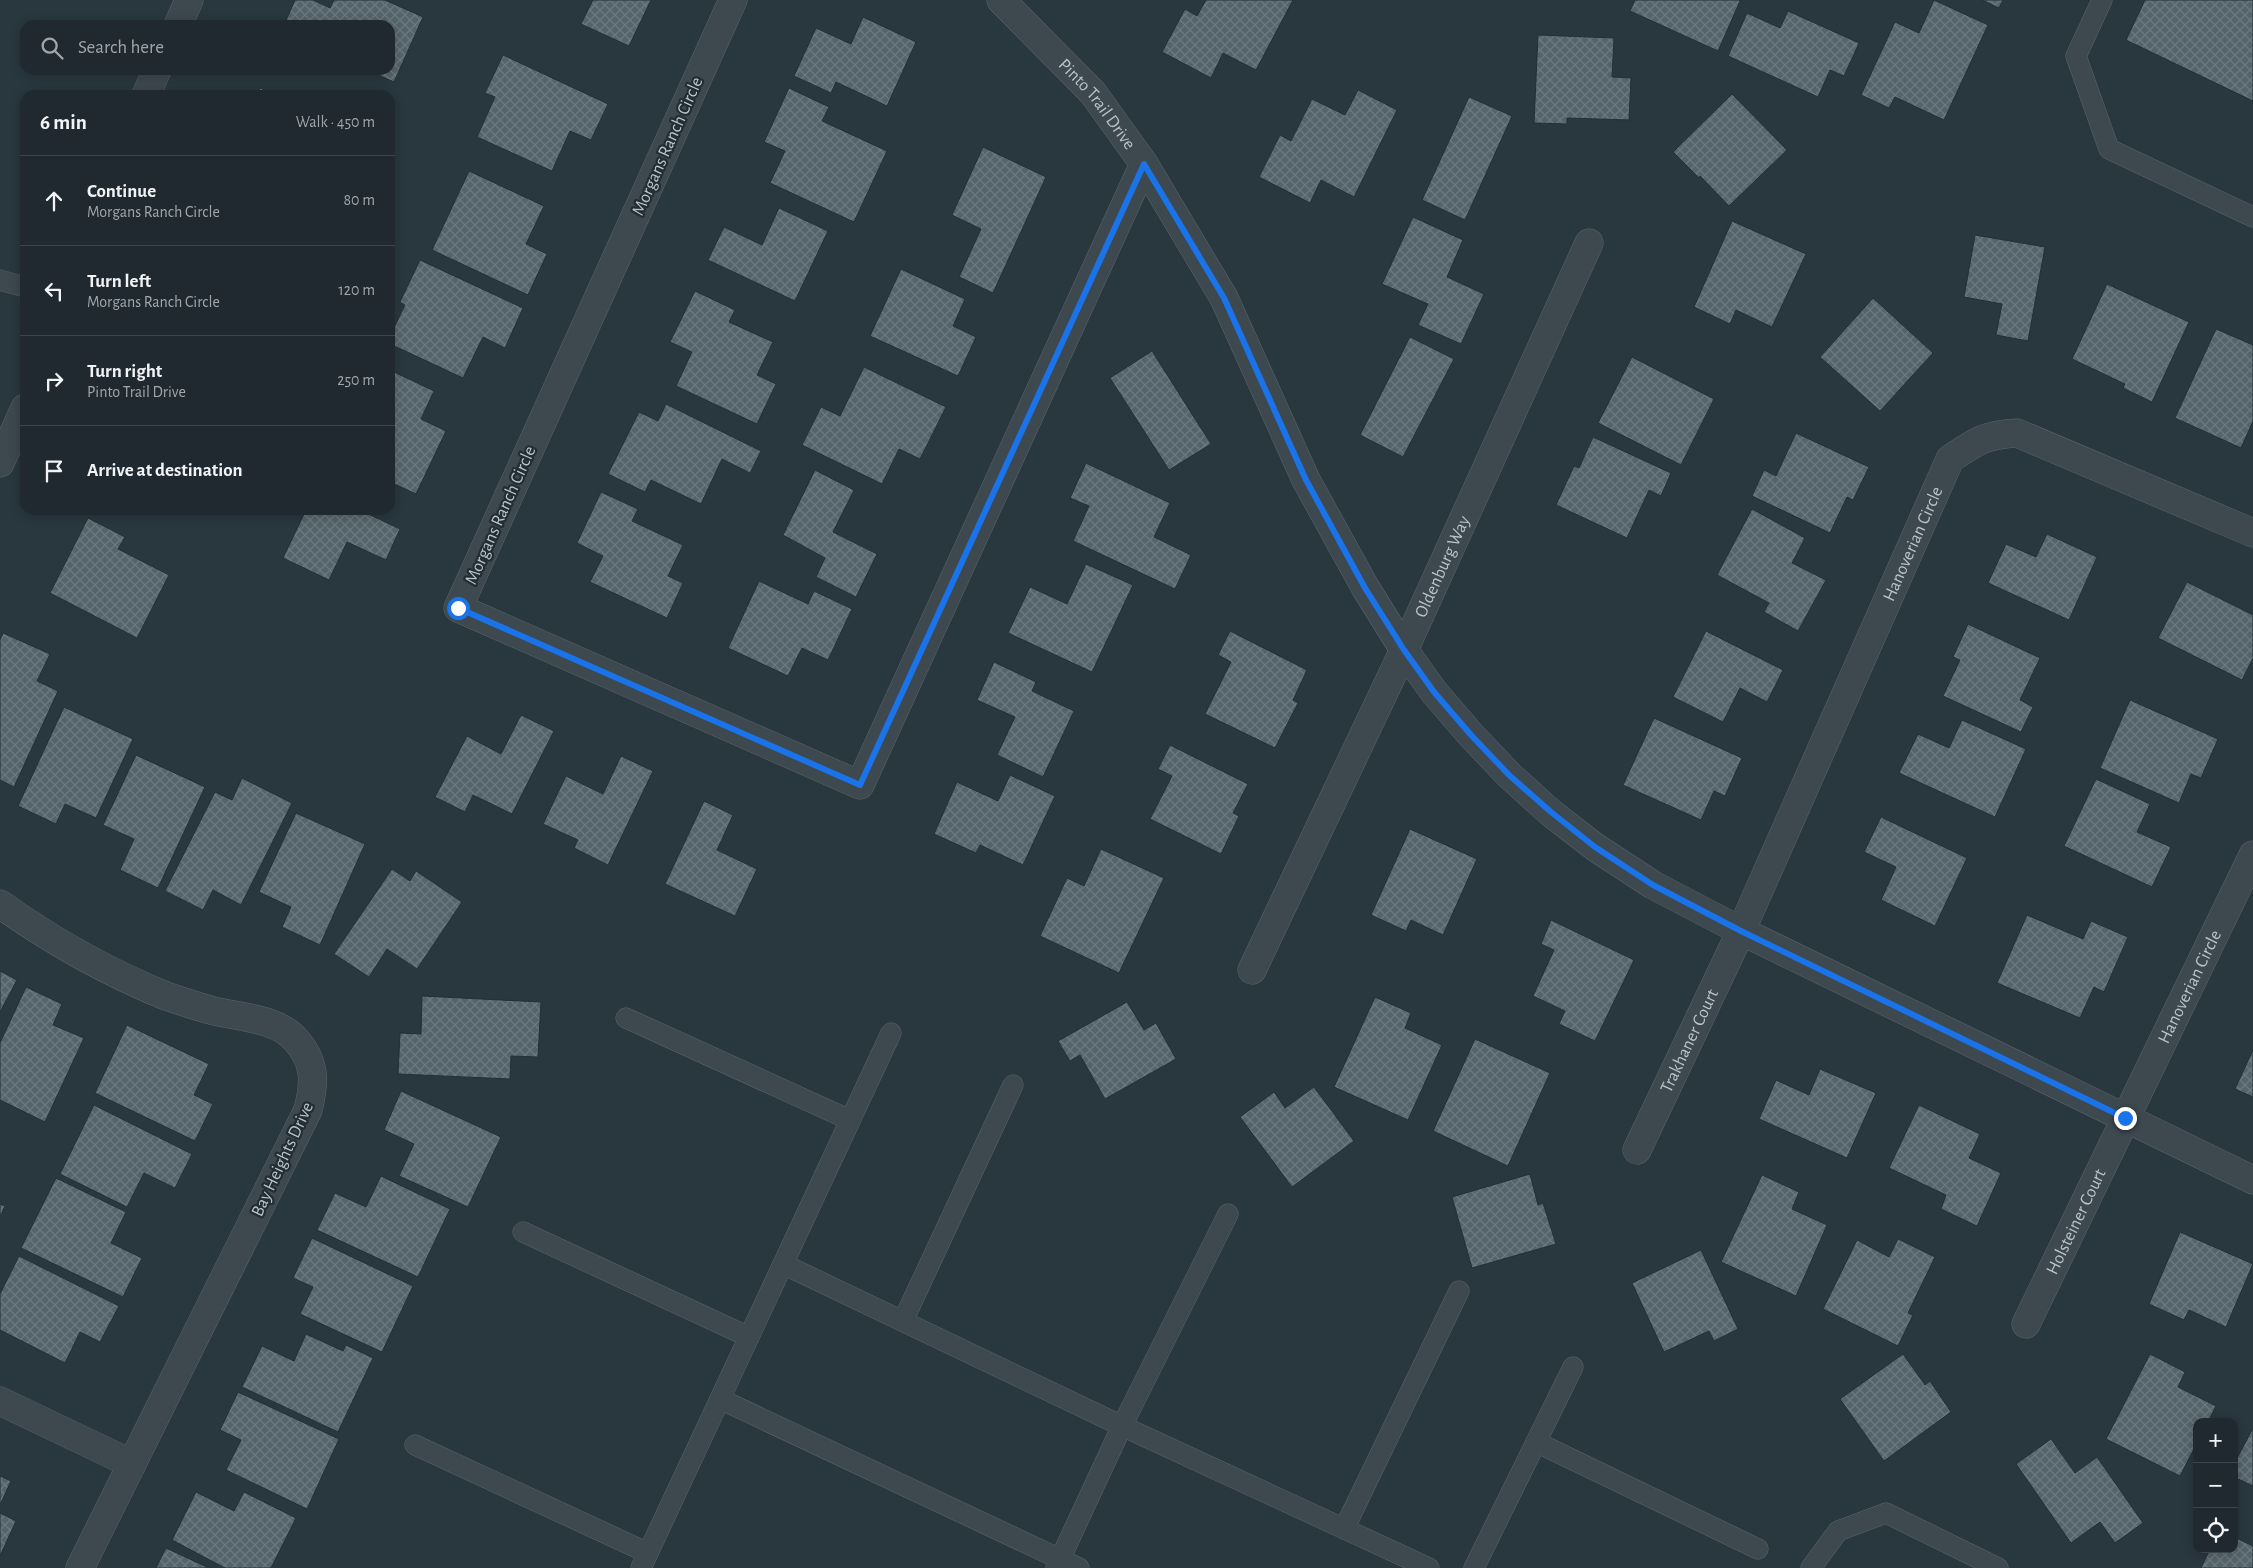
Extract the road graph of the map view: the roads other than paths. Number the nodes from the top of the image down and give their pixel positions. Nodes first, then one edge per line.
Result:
1 (189, 0) edge
2 (733, 0) edge
3 (1001, 0) edge
4 (2102, 0) edge
5 (180, 20) edge
6 (155, 75) edge
7 (148, 90) edge
8 (1144, 164) junction
9 (2253, 217) edge
10 (1589, 243) dead end
11 (0, 280) edge
12 (20, 285) edge
13 (20, 419) edge
14 (0, 464) edge
15 (2253, 533) edge
16 (1404, 650) junction
17 (2253, 855) edge
18 (0, 904) edge
19 (1741, 931) junction
20 (1252, 970) dead end
21 (626, 1018) dead end
22 (891, 1033) dead end
23 (1014, 1085) dead end
24 (2125, 1118) junction
25 (850, 1120) junction
26 (1637, 1150) dead end
27 (2253, 1180) edge
28 (1228, 1214) dead end
29 (523, 1232) dead end
30 (783, 1264) junction
31 (1459, 1291) dead end
32 (902, 1321) junction
33 (2026, 1324) dead end
34 (749, 1337) junction
35 (1573, 1367) dead end
36 (720, 1399) junction
37 (0, 1401) edge
38 (1122, 1426) junction
39 (1536, 1442) junction
40 (415, 1446) dead end
41 (132, 1464) junction
42 (1344, 1529) junction
43 (1758, 1549) dead end
44 (645, 1561) edge
45 (1058, 1564) edge
46 (80, 1568) edge
47 (1079, 1568) edge
48 (1429, 1568) edge
49 (1474, 1568) edge
50 (1812, 1568) edge
51 (1998, 1568) edge

1 - 5 street
2 - 8 street, Morgans Ranch Circle
3 - 8 street, Pinto Trail Drive
4 - 9 lane
6 - 7 street
8 - 16 street, Pinto Trail Drive
10 - 16 street, Oldenburg Way
11 - 12 lane
13 - 14 street
15 - 19 street, Hanoverian Circle
16 - 19 street, Pinto Trail Drive
16 - 20 street, Oldenburg Way
17 - 24 street, Hanoverian Circle
18 - 41 street, Bay Heights Drive
19 - 24 street, Pinto Trail Drive
19 - 26 street, Trakhaner Court
21 - 25 lane
22 - 25 lane
23 - 32 lane
24 - 27 street, Pinto Trail Drive
24 - 33 street, Holsteiner Court
25 - 30 lane
28 - 38 lane
29 - 34 lane
30 - 32 lane
30 - 34 lane
31 - 42 lane
32 - 38 lane
34 - 36 lane
35 - 39 lane
36 - 44 lane
36 - 45 lane
37 - 41 street
38 - 42 lane
38 - 45 lane
39 - 43 lane
39 - 49 lane
40 - 44 lane
41 - 46 street, Bay Heights Drive
42 - 48 lane
45 - 47 lane
50 - 51 lane

